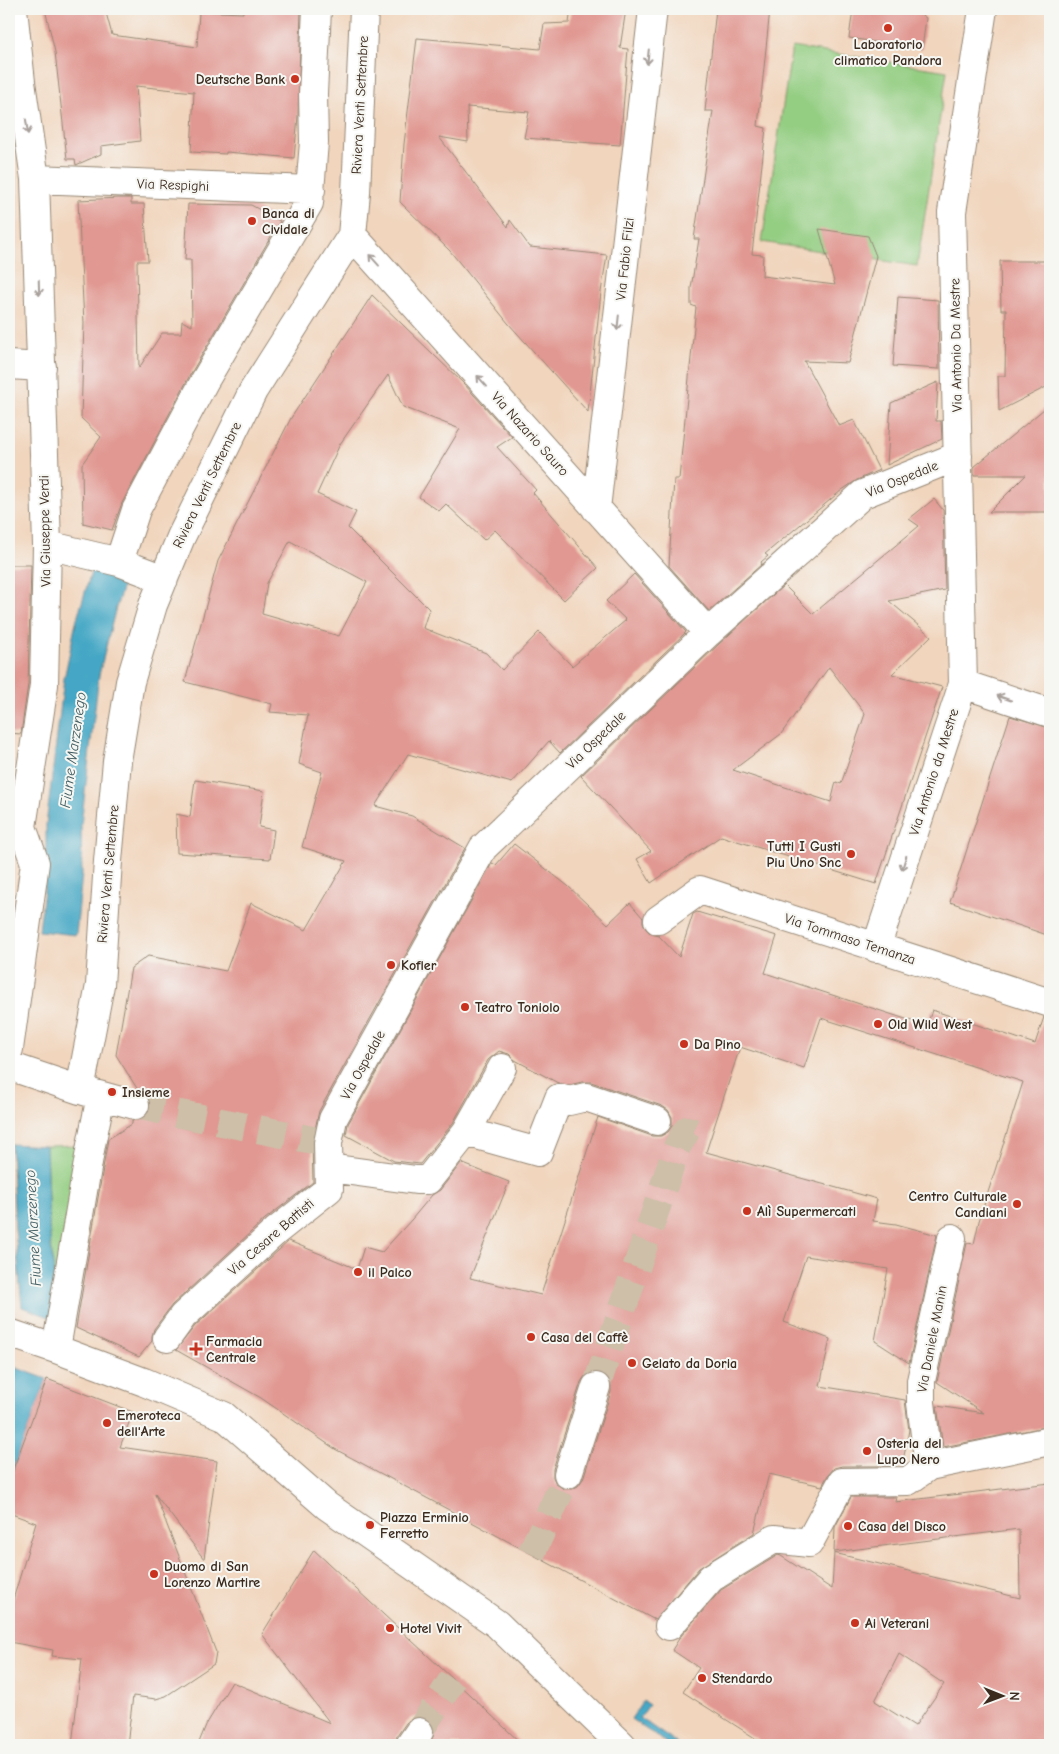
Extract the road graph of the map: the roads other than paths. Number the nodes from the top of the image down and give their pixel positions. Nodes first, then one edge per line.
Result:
1 (13, 9) edge
2 (317, 9) edge
3 (364, 9) edge
4 (653, 9) edge
5 (983, 9) edge
6 (35, 179) junction
7 (311, 190) junction
8 (352, 235) junction
9 (9, 365) edge
10 (42, 367) junction
11 (958, 456) junction
12 (596, 509) junction
13 (47, 545) junction
14 (119, 562) junction
15 (164, 579) junction
16 (701, 626) junction
17 (963, 684) junction
18 (1050, 713) edge
19 (15, 826) edge
20 (658, 920) dead end
21 (876, 948) junction
22 (1050, 1003) edge
23 (9, 1049) edge
24 (9, 1066) edge
25 (502, 1068) dead end
26 (90, 1093) junction
27 (135, 1106) tunnel mouth
28 (333, 1119) joint
29 (657, 1121) dead end
30 (466, 1132) junction
31 (329, 1168) junction
32 (952, 1238) dead end
33 (9, 1334) edge
34 (167, 1338) dead end
35 (56, 1349) junction
36 (596, 1387) tunnel mouth
37 (1050, 1441) edge
38 (929, 1466) junction
39 (568, 1474) tunnel mouth
40 (669, 1626) dead end
41 (622, 1745) edge

1 -> 6 street, Via Giuseppe Verdi
2 - 7 street
3 - 8 street, Riviera Venti Settembre
4 -> 12 street, Via Fabio Filzi
5 - 11 street, Via Antonio Da Mestre
6 - 7 street, Via Respighi
6 -> 10 street, Via Giuseppe Verdi
7 - 14 street
12 -> 8 street, Via Nazario Sauro
8 - 15 street, Riviera Venti Settembre
9 - 10 street
10 - 13 street, Via Giuseppe Verdi
11 - 16 street, Via Ospedale
11 - 17 street, Via Antonio Da Mestre
12 - 16 street, Via Nazario Sauro
13 - 14 street
13 - 19 street, Via Giuseppe Verdi
14 - 15 street
15 - 26 street, Riviera Venti Settembre
16 - 28 street, Via Ospedale
18 -> 17 street
17 -> 21 street, Via Antonio da Mestre
19 - 23 street, Via Giuseppe Verdi
20 - 21 street, Via Tommaso Temanza
21 - 22 street, Via Tommaso Temanza
24 - 26 street
25 - 30 street
26 - 27 street
26 - 35 street
28 - 31 street, Via Cesare Battisti
29 - 30 street
30 - 31 street
31 - 34 street, Via Cesare Battisti
32 - 38 street, Via Daniele Manin
33 - 35 street
35 - 41 street
36 - 39 street
37 - 38 street
38 - 40 street

